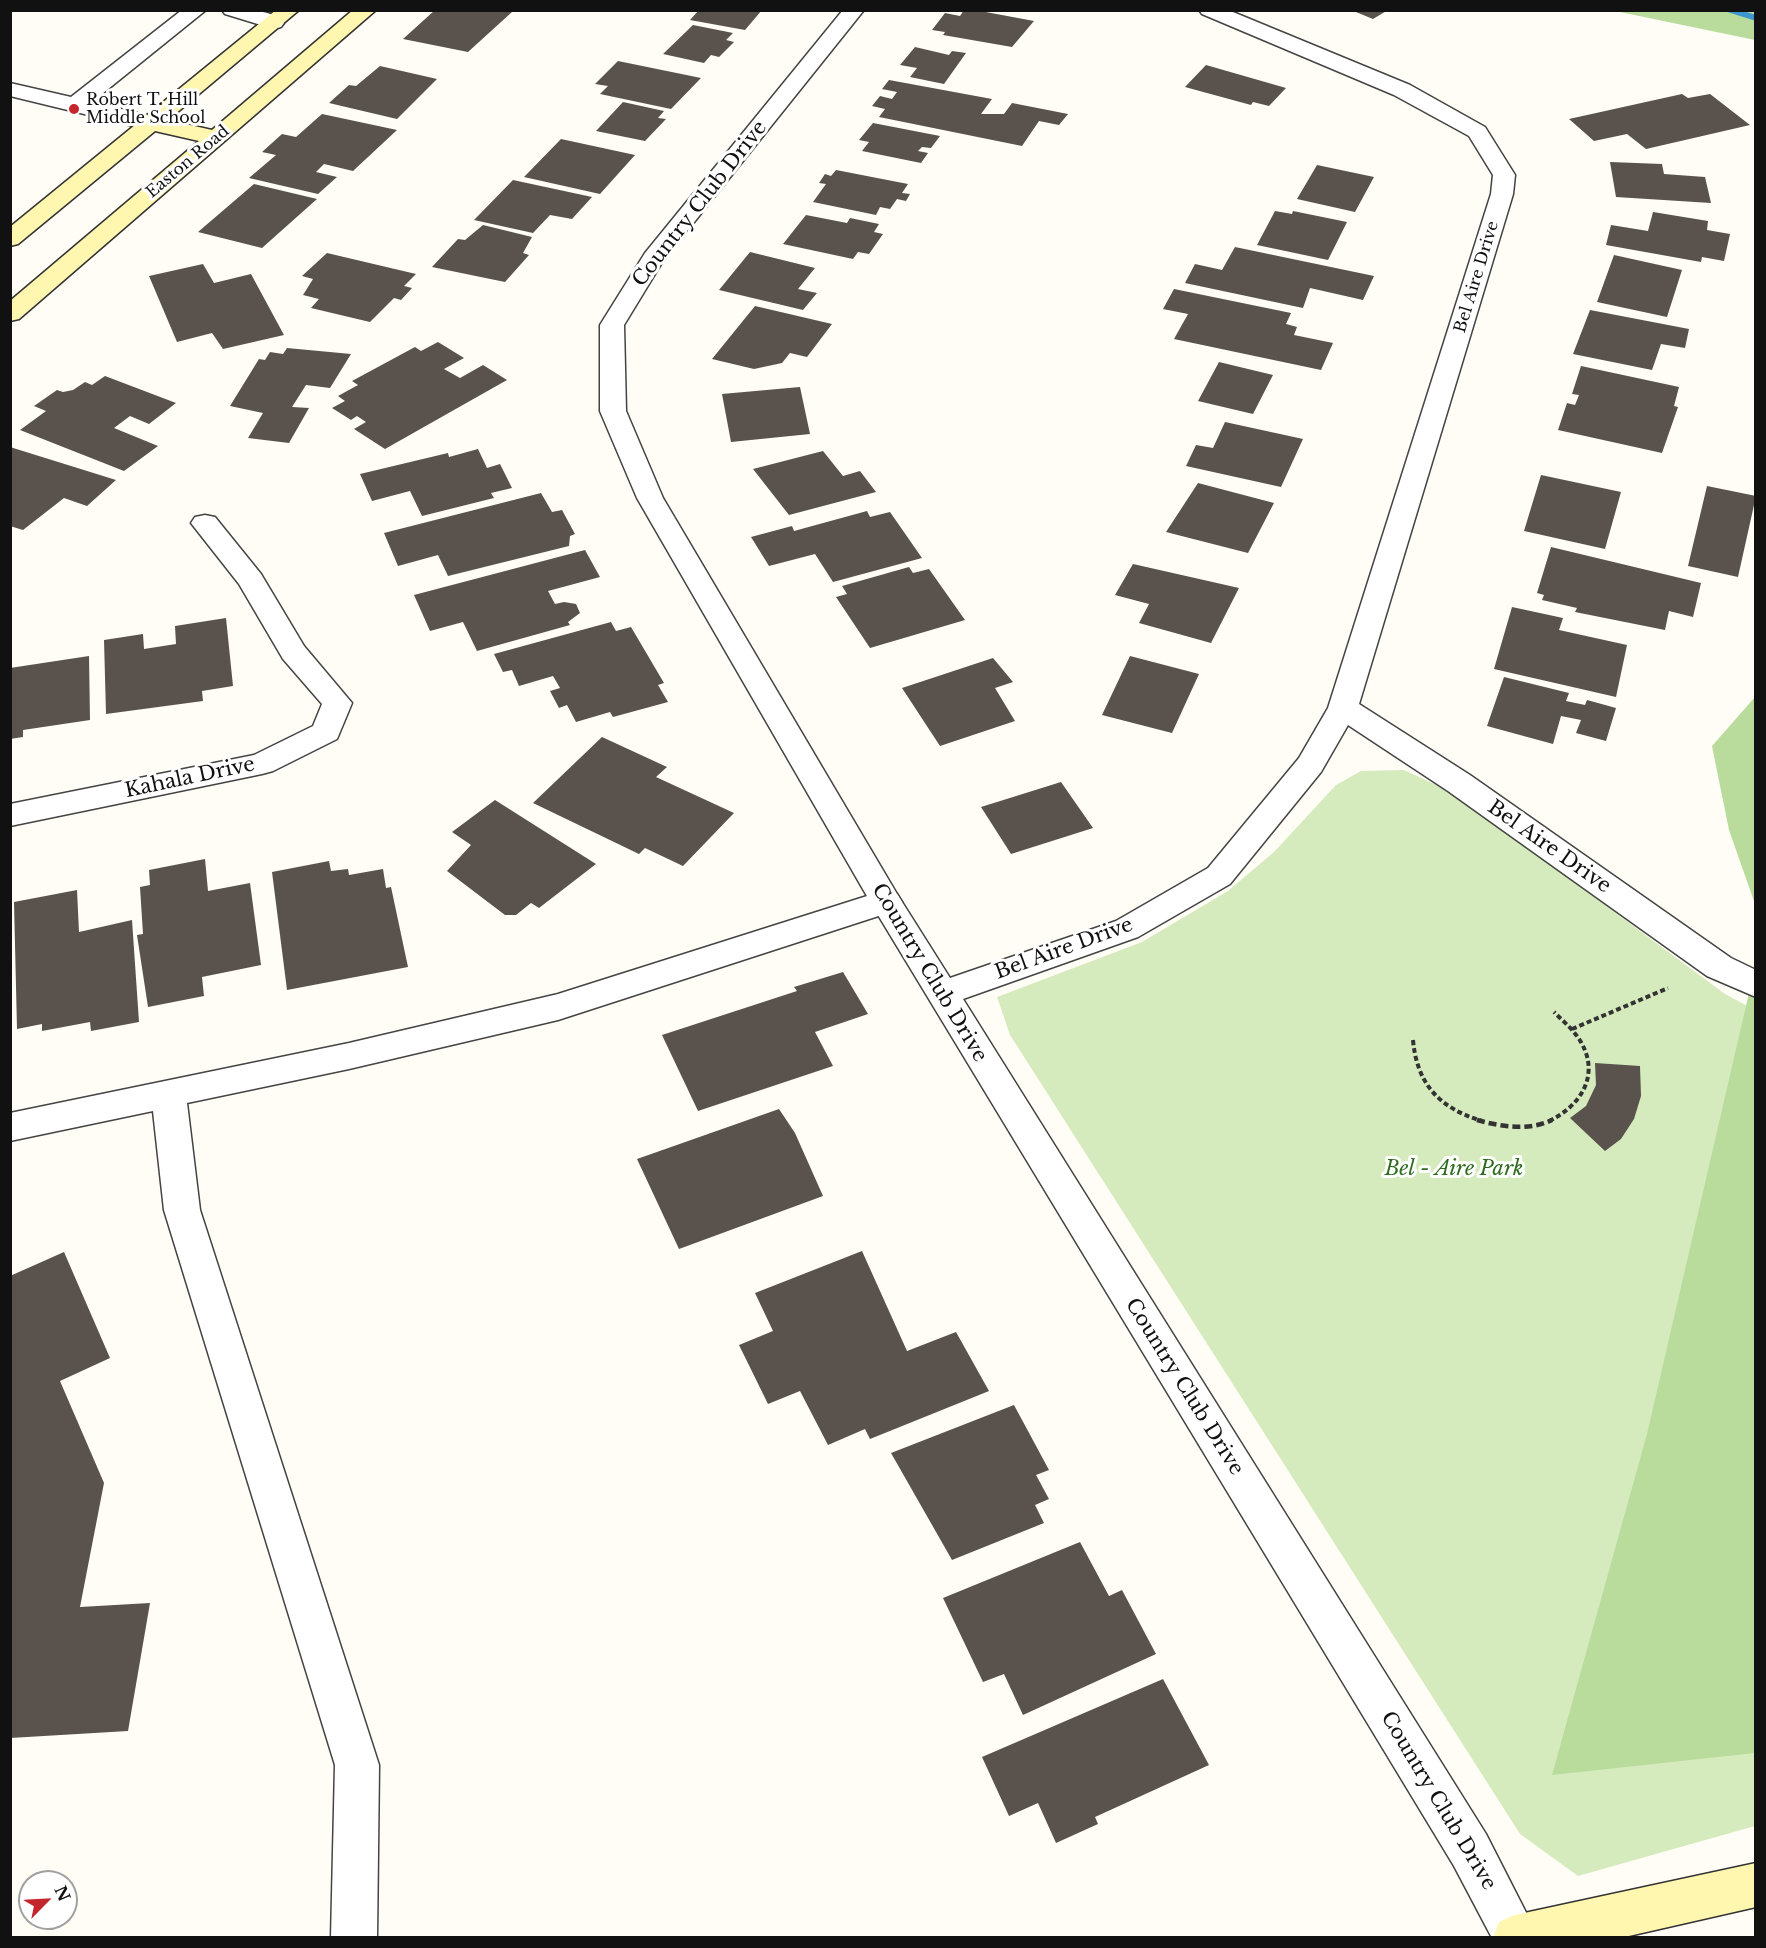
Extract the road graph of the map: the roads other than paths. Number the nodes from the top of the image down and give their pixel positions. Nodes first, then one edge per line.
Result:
1 (196, 10) edge
2 (232, 10) edge
3 (366, 10) edge
4 (854, 10) edge
5 (1209, 10) edge
6 (282, 16) edge
7 (10, 89) edge
8 (75, 105) junction
9 (150, 123) junction
10 (217, 138) junction
11 (10, 239) edge
12 (10, 314) edge
13 (205, 523) dead end
14 (1343, 708) junction
15 (10, 815) edge
16 (886, 902) junction
17 (1755, 986) edge
18 (941, 994) junction
19 (169, 1094) junction
20 (10, 1127) edge
21 (1755, 1884) edge
22 (1516, 1937) edge
23 (354, 1938) edge

1 - 8 street
2 - 6 street
3 - 10 main road, Easton Road
4 - 16 street, Country Club Drive
5 - 14 street, Bel Aire Drive
6 - 9 main road
7 - 8 street
8 - 9 street
9 - 10 main road
9 - 11 main road
10 - 12 main road, Easton Road
13 - 15 street, Kahala Drive
14 - 17 street, Bel Aire Drive
14 - 18 street, Bel Aire Drive
16 - 18 street, Country Club Drive
16 - 19 street
18 - 22 street, Country Club Drive
19 - 20 street
19 - 23 street
21 - 22 main road

